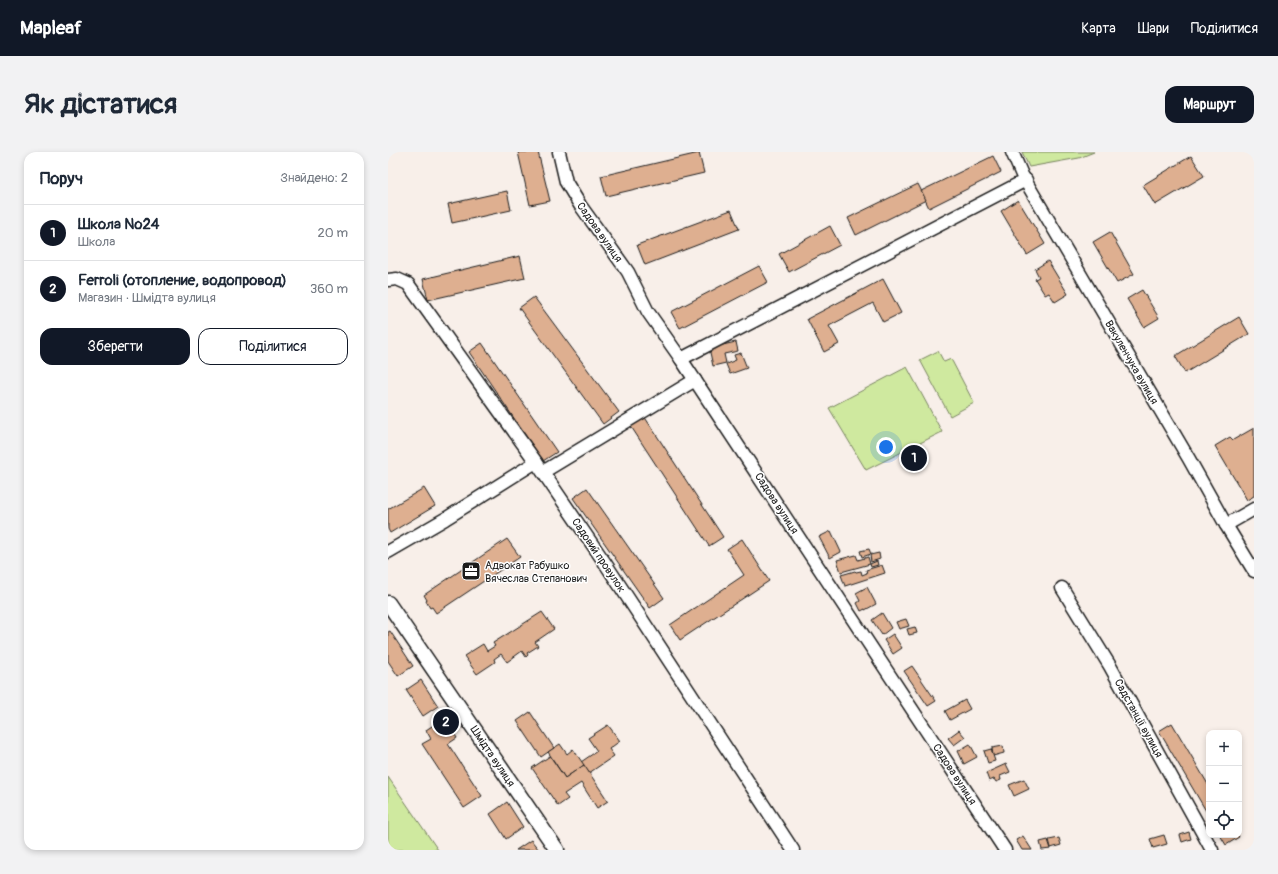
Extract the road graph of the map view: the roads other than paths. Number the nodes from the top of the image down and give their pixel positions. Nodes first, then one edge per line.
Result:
1 (559, 152) edge
2 (1012, 152) edge
3 (1026, 180) junction
4 (388, 280) edge
5 (681, 358) junction
6 (695, 380) junction
7 (540, 467) junction
8 (1254, 509) edge
9 (1226, 525) junction
10 (388, 552) edge
11 (1254, 571) edge
12 (1062, 588) dead end
13 (388, 603) edge
14 (557, 850) edge
15 (793, 850) edge
16 (1005, 850) edge
17 (1212, 850) edge

1 - 5 street, Садова вулиця
2 - 3 street, Вакуленчука вулиця
3 - 5 street
3 - 9 street, Вакуленчука вулиця
4 - 7 street, Садовий провулок
5 - 6 street, Садова вулиця
6 - 7 street
6 - 16 street, Садова вулиця
7 - 10 street
7 - 15 street, Садовий провулок
8 - 9 street
9 - 11 street, Вакуленчука вулиця
12 - 17 street, Садстанції вулиця
13 - 14 street, Шмідта вулиця

